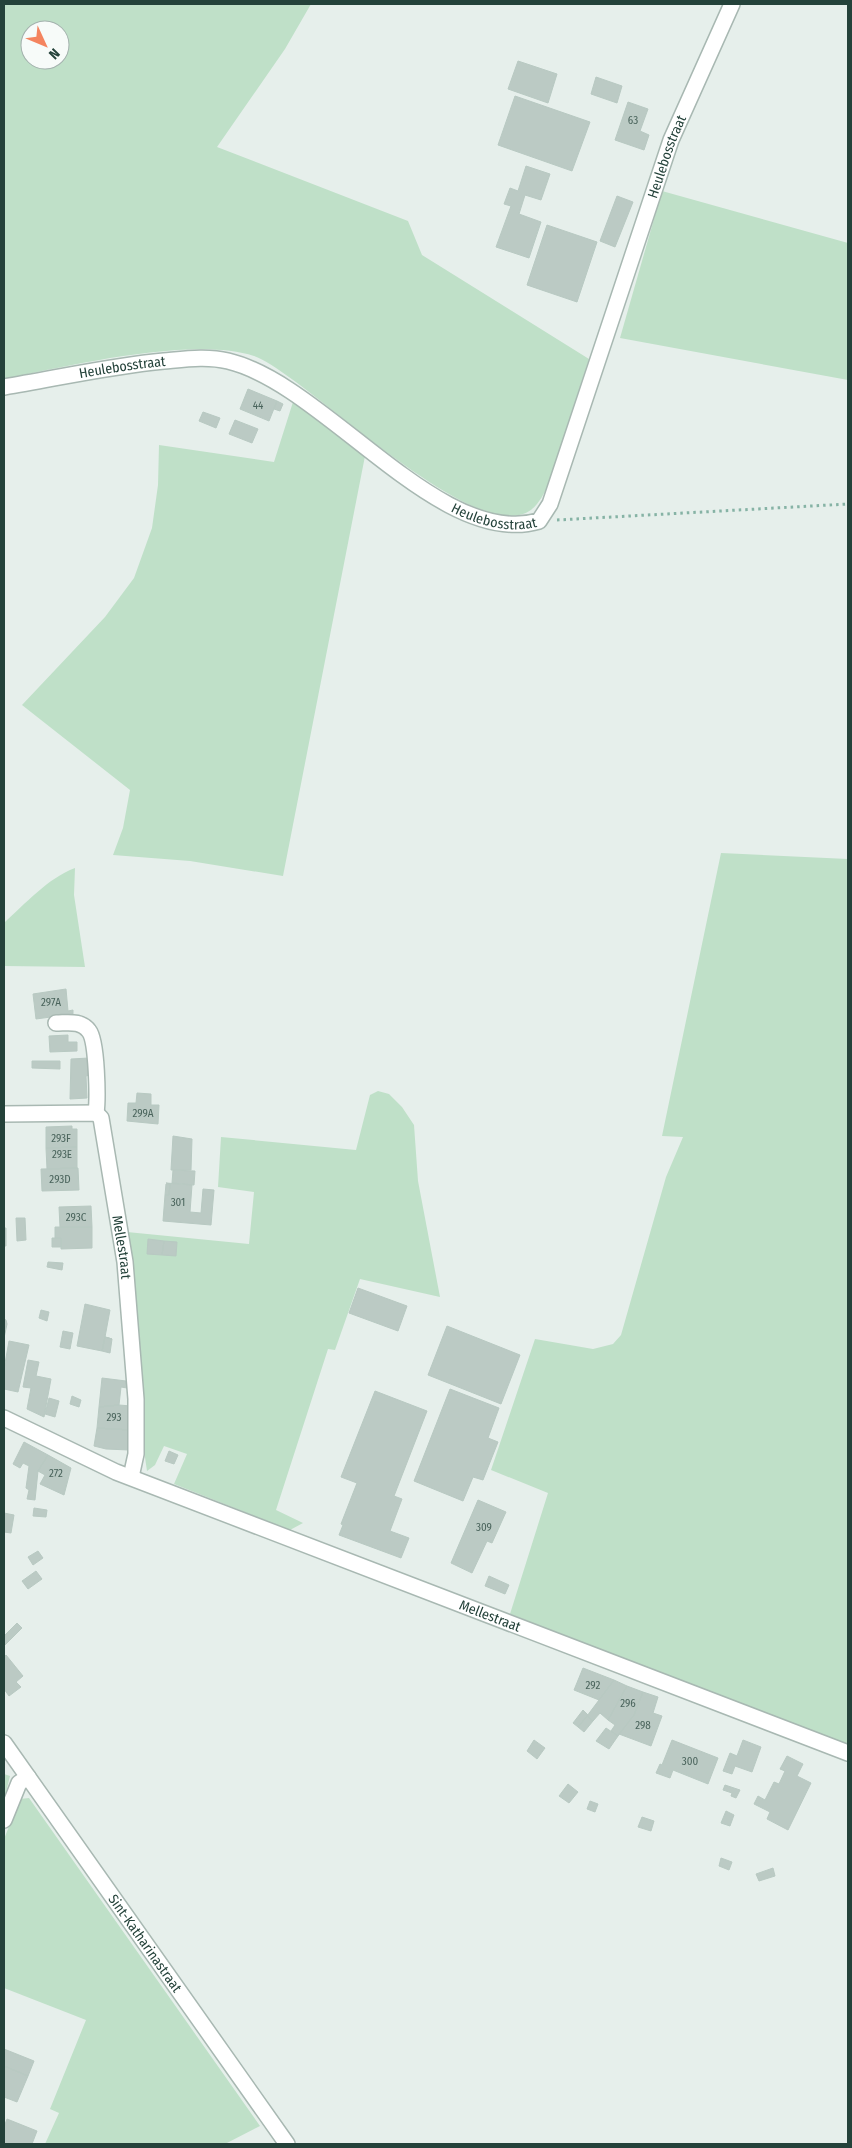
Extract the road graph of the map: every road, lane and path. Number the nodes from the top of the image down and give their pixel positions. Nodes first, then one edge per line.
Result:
1 (732, 4) edge
2 (4, 387) edge
3 (848, 504) edge
4 (539, 521) junction
5 (56, 1023) dead end
6 (96, 1113) junction
7 (4, 1114) edge
8 (4, 1418) edge
9 (131, 1477) junction
10 (4, 1742) edge
11 (848, 1753) edge
12 (28, 1777) junction
13 (4, 1820) edge
14 (287, 2144) edge

1 - 4 street, Heulebosstraat
2 - 4 street, Heulebosstraat
3 - 4 path
5 - 6 street
6 - 7 street
6 - 9 street, Mellestraat
8 - 9 street, Mellestraat
9 - 11 street, Mellestraat
10 - 12 street, Sint-Katharinastraat
12 - 13 street
12 - 14 street, Sint-Katharinastraat

